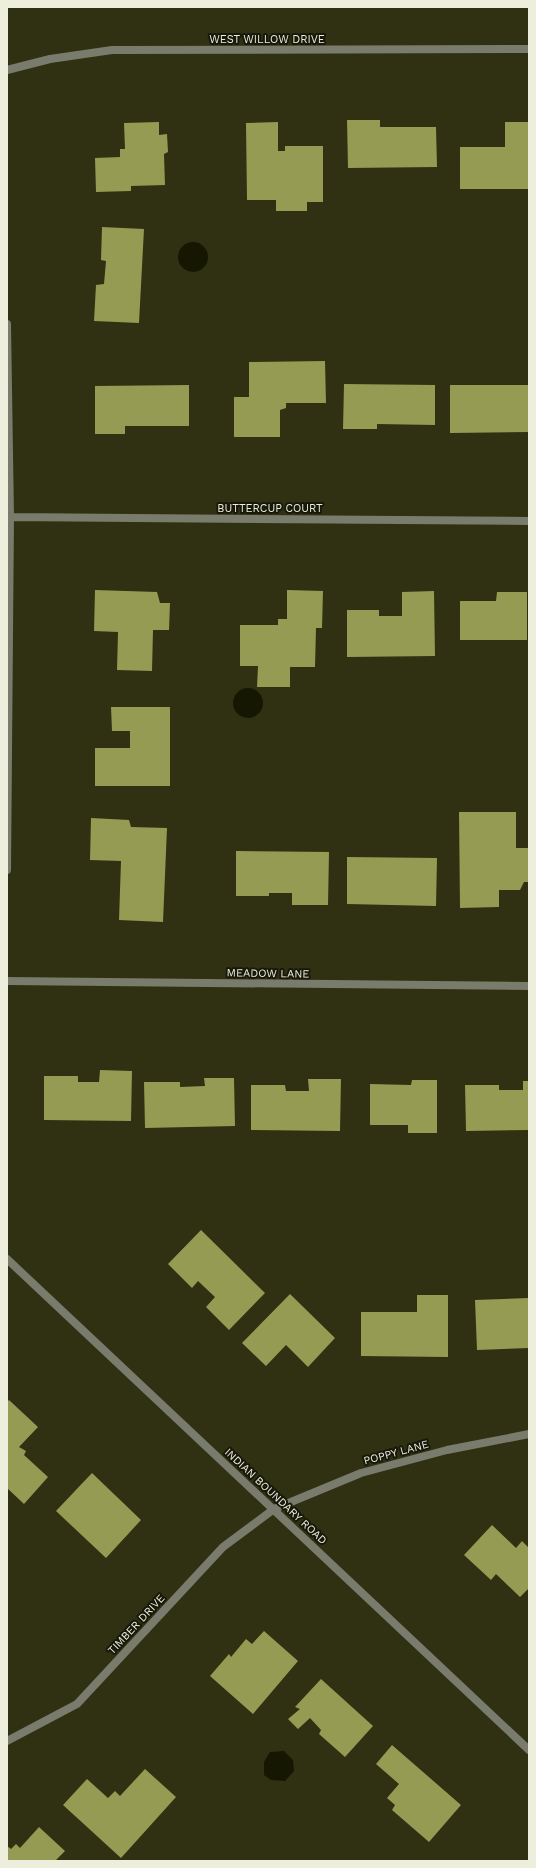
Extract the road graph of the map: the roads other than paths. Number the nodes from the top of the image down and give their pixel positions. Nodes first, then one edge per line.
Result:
1 (529, 49) edge
2 (7, 70) edge
3 (7, 324) edge
4 (10, 517) junction
5 (529, 521) edge
6 (7, 870) edge
7 (7, 981) edge
8 (529, 986) edge
9 (7, 1259) edge
10 (529, 1434) edge
11 (274, 1509) junction
12 (7, 1741) edge
13 (529, 1750) edge

1 - 2 street, WEST WILLOW DRIVE
3 - 4 street
4 - 5 street, BUTTERCUP COURT
4 - 6 street
7 - 8 street, MEADOW LANE
9 - 11 street, INDIAN BOUNDARY ROAD
10 - 11 street, POPPY LANE
11 - 12 street, TIMBER DRIVE
11 - 13 street, INDIAN BOUNDARY ROAD

